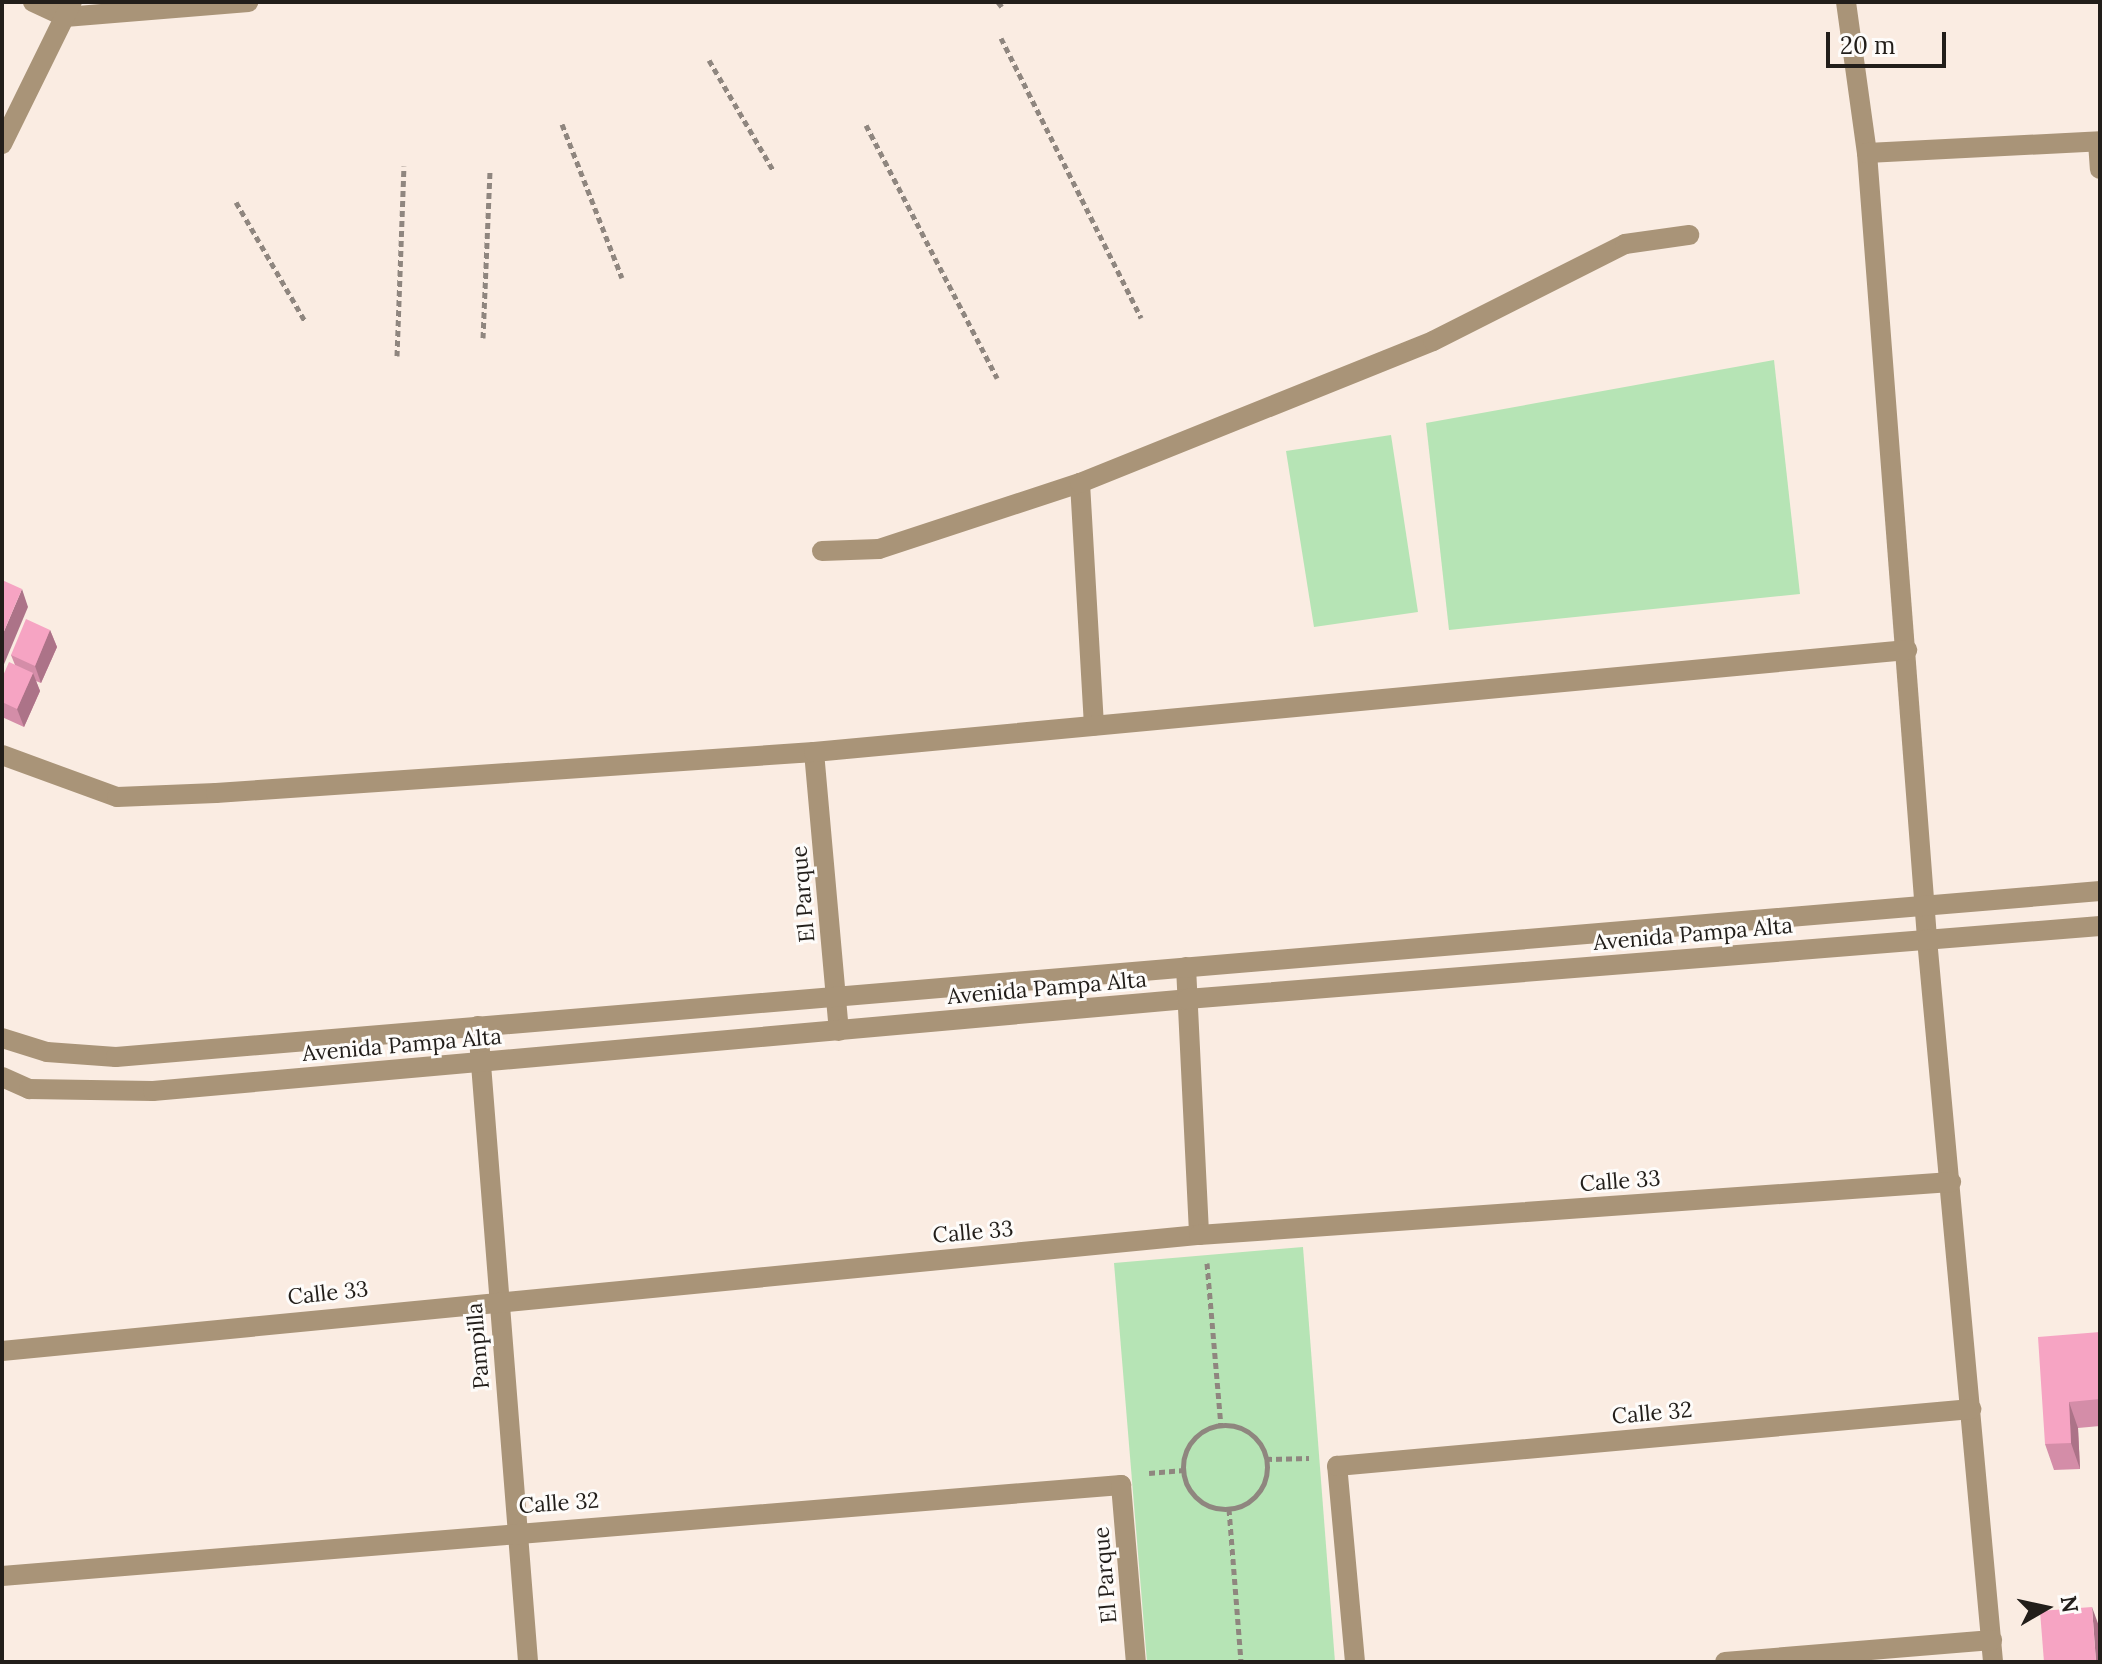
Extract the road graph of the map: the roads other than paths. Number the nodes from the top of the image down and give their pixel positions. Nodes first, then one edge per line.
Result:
1 (33, 2) edge
2 (248, 2) edge
3 (1846, 2) edge
4 (68, 9) edge
5 (2099, 142) edge
6 (2, 144) edge
7 (1867, 153) junction
8 (2100, 169) edge
9 (1689, 235) dead end
10 (1080, 483) junction
11 (822, 551) dead end
12 (1907, 650) junction
13 (1094, 726) junction
14 (814, 752) junction
15 (2, 755) edge
16 (2100, 891) edge
17 (1925, 907) junction
18 (2100, 926) edge
19 (1927, 939) junction
20 (1186, 967) junction
21 (836, 995) junction
22 (1187, 999) junction
23 (478, 1026) junction
24 (839, 1031) junction
25 (2, 1038) edge
26 (481, 1062) junction
27 (2, 1077) edge
28 (1951, 1182) junction
29 (1199, 1235) junction
30 (498, 1300) junction
31 (2, 1351) edge
32 (1971, 1409) junction
33 (1121, 1485) joint
34 (517, 1531) junction
35 (2, 1576) edge
36 (1992, 1640) junction
37 (528, 1662) edge
38 (1136, 1662) edge
39 (1355, 1662) edge
40 (1725, 1662) edge
41 (1993, 1662) edge

1 - 4 street
2 - 4 street
3 - 7 street
4 - 6 street
5 - 7 street
5 - 8 street
7 - 12 street
9 - 10 street
10 - 11 street
10 - 13 street
12 - 13 street
12 - 17 street
13 - 14 street
14 - 15 street
14 - 21 street, El Parque
16 - 17 street, Avenida Pampa Alta
17 - 19 street
17 - 20 street, Avenida Pampa Alta
18 - 19 street, Avenida Pampa Alta
19 - 22 street, Avenida Pampa Alta
19 - 28 street
20 - 21 street, Avenida Pampa Alta
20 - 22 street
21 - 23 street, Avenida Pampa Alta
21 - 24 street, El Parque
22 - 24 street, Avenida Pampa Alta
22 - 29 street
23 - 25 street, Avenida Pampa Alta
23 - 26 street, Pampilla
24 - 26 street, Avenida Pampa Alta
26 - 27 street, Avenida Pampa Alta
26 - 30 street, Pampilla
28 - 29 street, Calle 33
28 - 32 street
29 - 30 street, Calle 33
30 - 31 street, Calle 33
30 - 34 street, Pampilla
32 - 36 street
32 - 39 street, Calle 32
33 - 34 street, Calle 32
33 - 38 street, El Parque
34 - 35 street, Calle 32
34 - 37 street, Pampilla
36 - 40 street
36 - 41 street

